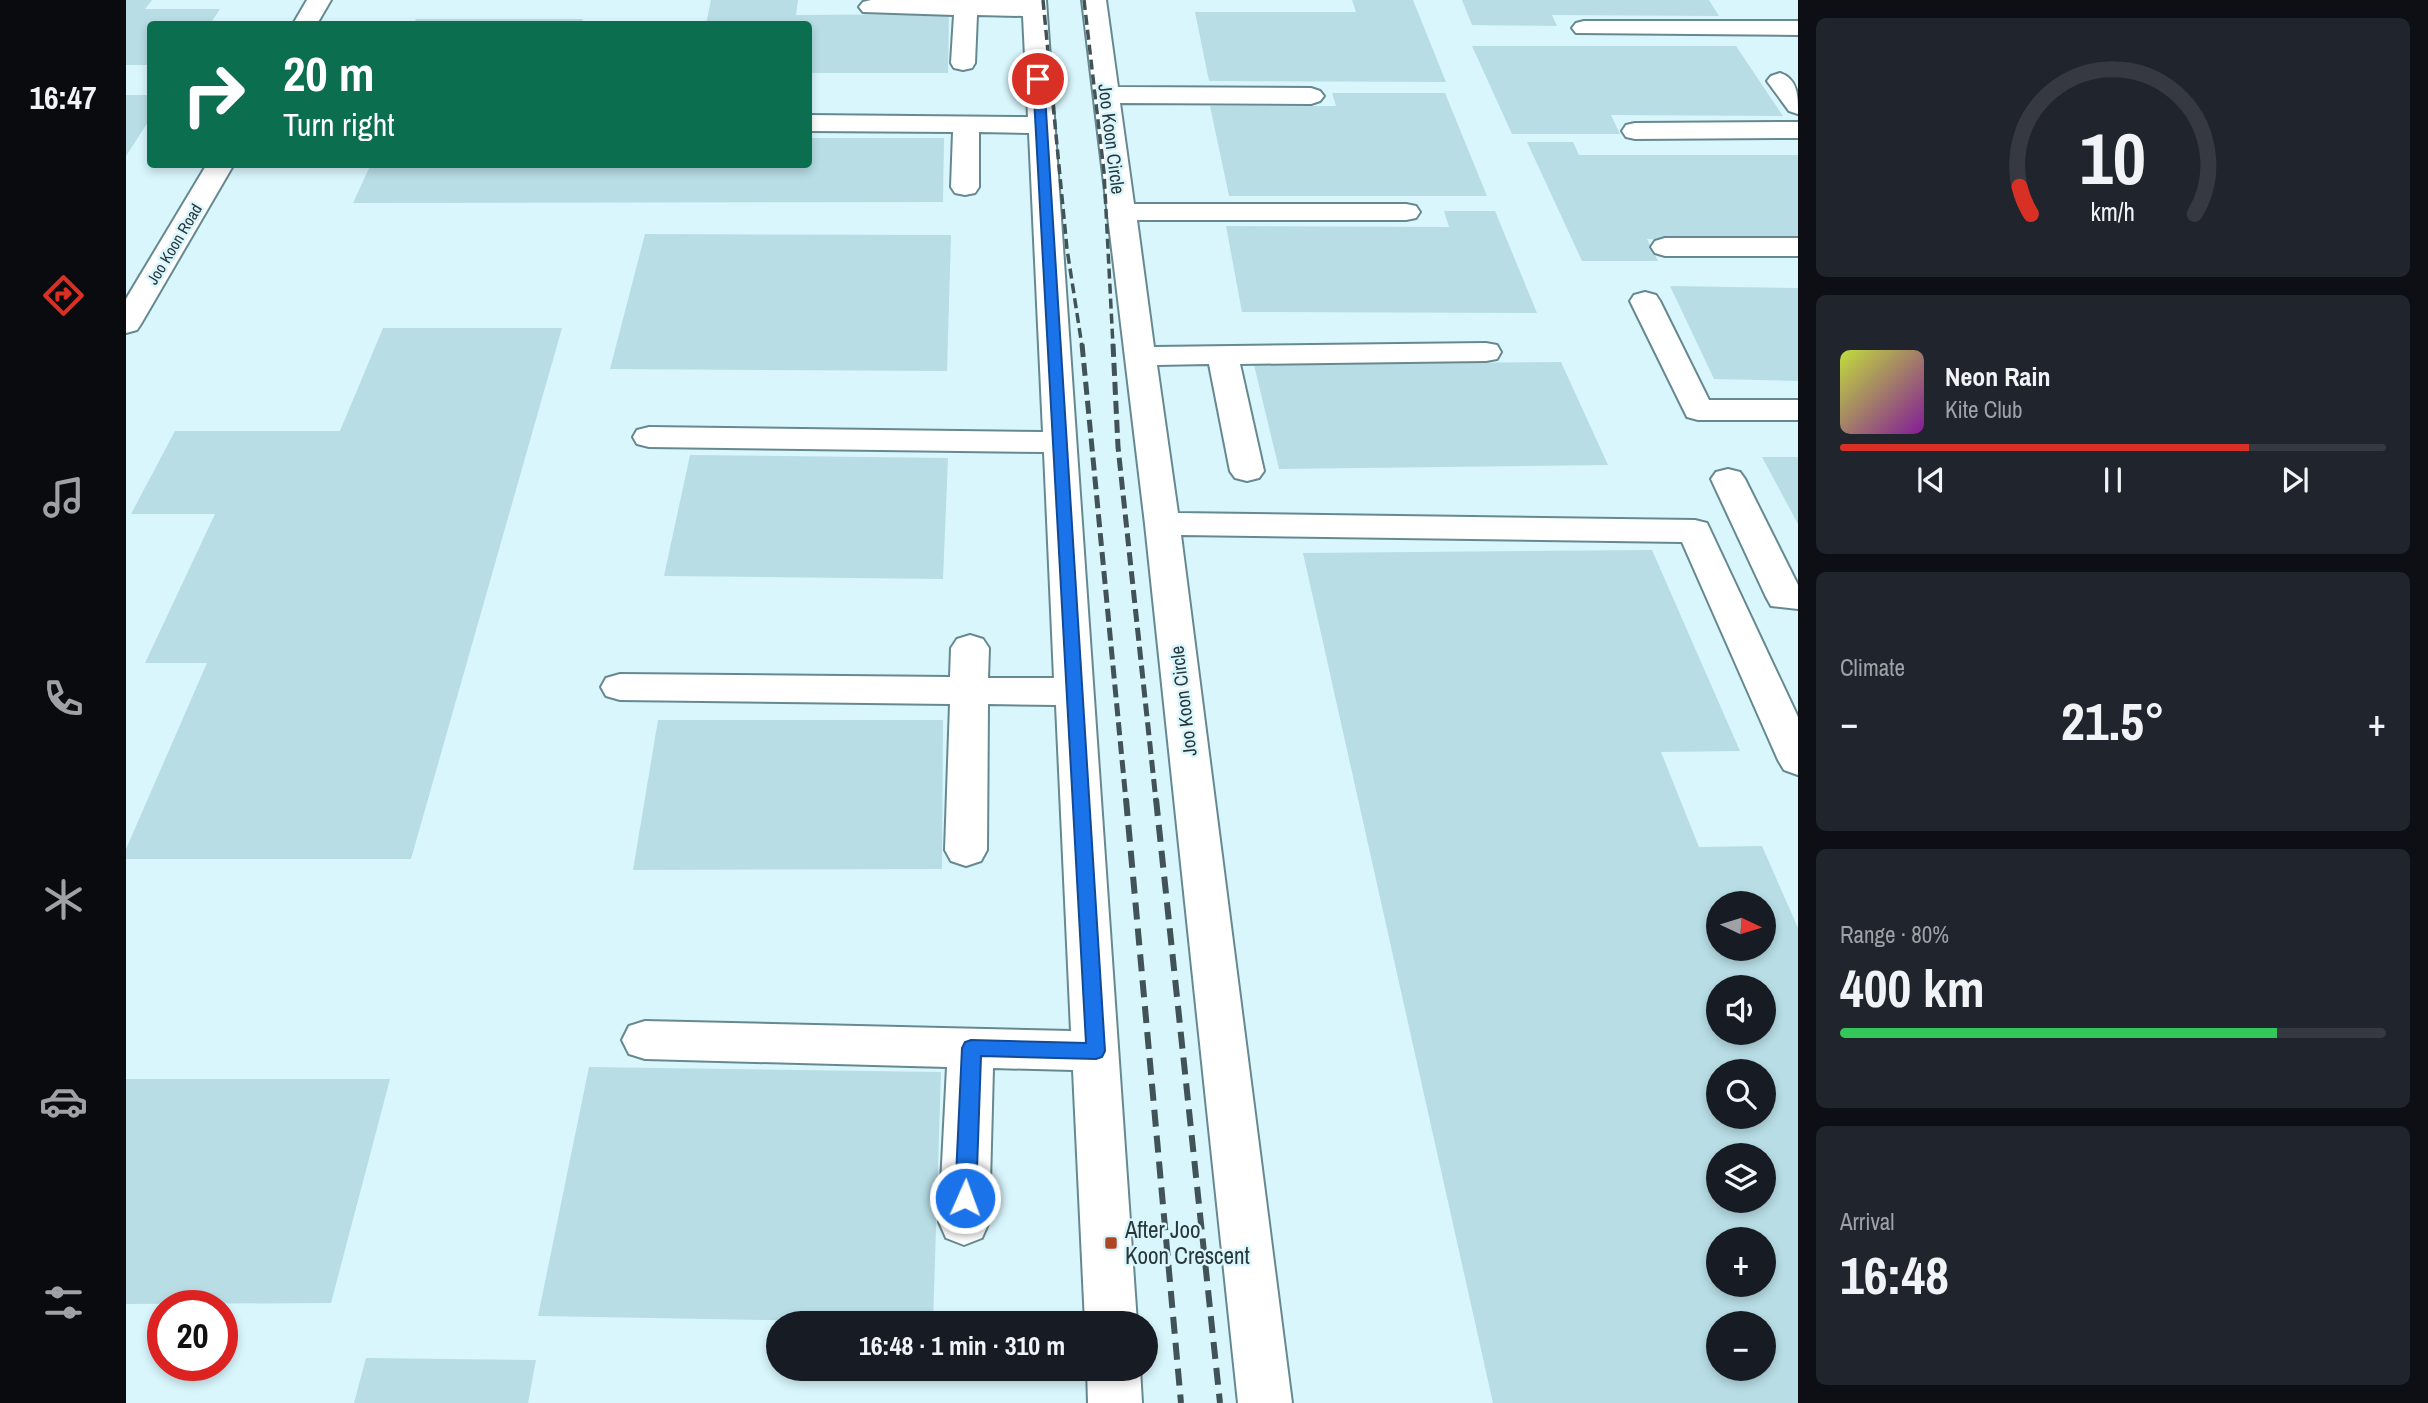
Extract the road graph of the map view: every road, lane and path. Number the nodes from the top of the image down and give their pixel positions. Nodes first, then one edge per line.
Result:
1 (319, 0) edge
2 (1094, 0) edge
3 (1034, 5) edge
4 (871, 7) dead end
5 (966, 9) junction
6 (307, 21) edge
7 (1584, 28) dead end
8 (1798, 28) edge
9 (963, 63) dead end
10 (1780, 81) dead end
11 (1106, 95) junction
12 (1311, 96) dead end
13 (1798, 106) edge
14 (812, 123) edge
15 (966, 124) junction
16 (1041, 125) junction
17 (1798, 130) edge
18 (1635, 131) dead end
19 (219, 168) edge
20 (964, 187) dead end
21 (1121, 212) junction
22 (1406, 212) dead end
23 (1665, 247) dead end
24 (1798, 247) edge
25 (1645, 301) dead end
26 (126, 324) edge
27 (1486, 352) dead end
28 (1223, 355) junction
29 (1140, 356) junction
30 (1798, 410) edge
31 (649, 437) dead end
32 (1060, 442) junction
33 (1247, 471) dead end
34 (1728, 479) dead end
35 (1162, 524) junction
36 (1798, 597) edge
37 (970, 648) dead end
38 (620, 687) dead end
39 (969, 690) junction
40 (1075, 692) junction
41 (1798, 760) edge
42 (966, 850) dead end
43 (645, 1040) dead end
44 (971, 1048) junction
45 (1096, 1051) junction
46 (964, 1223) dead end
47 (1110, 1311) edge
48 (1114, 1381) edge
49 (1115, 1403) edge
50 (1265, 1403) edge

1 - 6 street
2 - 11 street, Joo Koon Circle
3 - 5 street
3 - 16 street
4 - 5 street
5 - 9 street
7 - 8 street
10 - 13 street
11 - 12 street
11 - 21 street, Joo Koon Circle
14 - 15 street
15 - 16 street
15 - 20 street
16 - 32 street
17 - 18 street
19 - 26 street, Joo Koon Road
21 - 22 street
21 - 29 street, Joo Koon Circle
23 - 24 street
25 - 30 street
27 - 28 street
28 - 29 street
28 - 33 street
29 - 35 street, Joo Koon Circle
31 - 32 street
32 - 40 street
34 - 36 street
35 - 41 street
35 - 50 street, Joo Koon Circle
37 - 39 street
38 - 39 street
39 - 40 street
39 - 42 street
40 - 45 street
43 - 44 street
44 - 45 street
44 - 46 street
45 - 47 street
48 - 49 street

